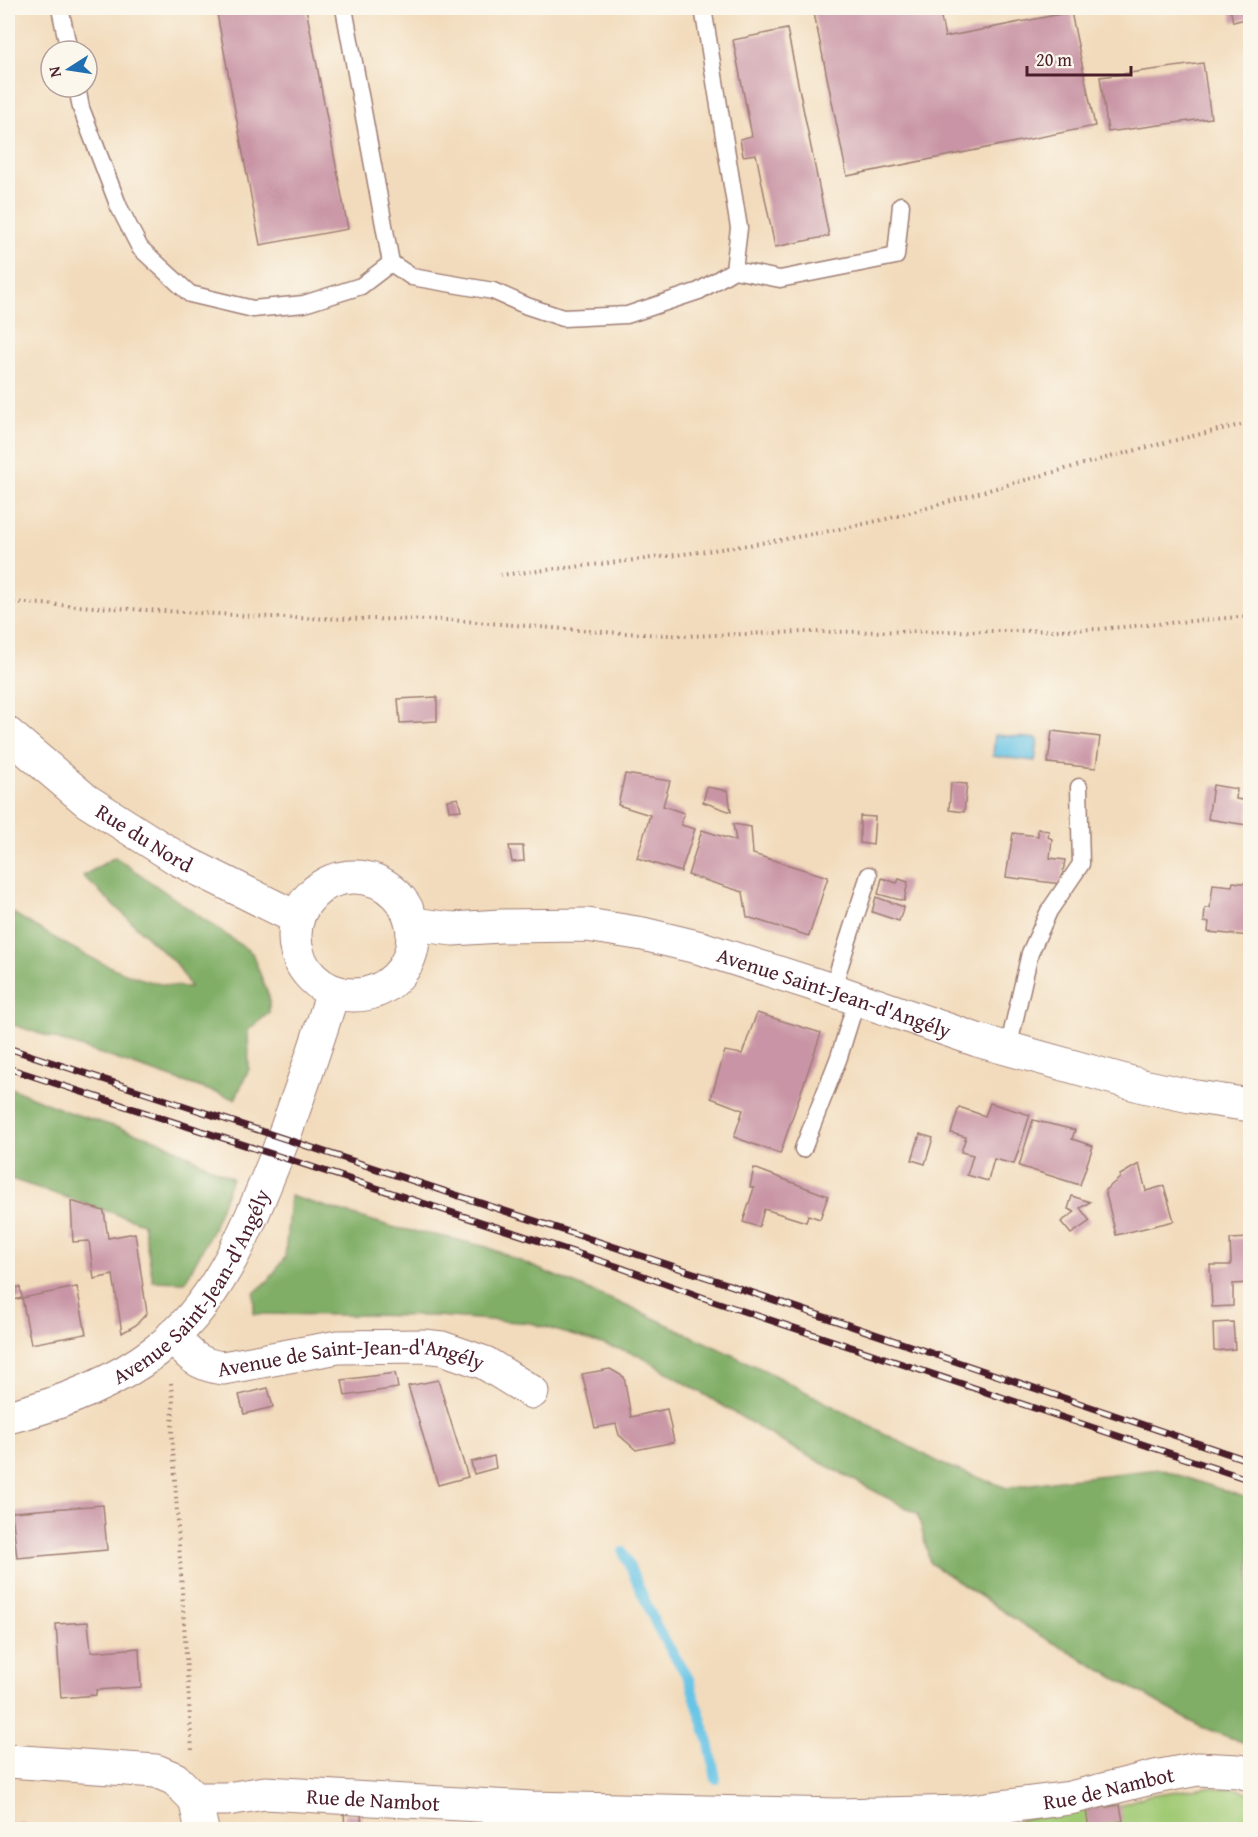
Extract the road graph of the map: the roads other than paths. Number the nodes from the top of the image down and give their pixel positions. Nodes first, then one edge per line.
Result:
1 (60, 8) edge
2 (344, 8) edge
3 (703, 8) edge
4 (66, 39) edge
5 (79, 99) edge
6 (901, 205) dead end
7 (391, 263) junction
8 (734, 270) junction
9 (8, 734) edge
10 (1079, 787) dead end
11 (869, 874) dead end
12 (297, 918) junction
13 (412, 924) junction
14 (333, 992) junction
15 (845, 995) junction
16 (1008, 1048) junction
17 (1251, 1105) edge
18 (803, 1149) dead end
19 (165, 1344) junction
20 (532, 1392) dead end
21 (8, 1417) edge
22 (8, 1761) edge
23 (1251, 1774) edge
24 (199, 1814) edge

1 - 4 lane
2 - 7 lane
3 - 8 lane
5 - 7 lane
6 - 8 lane
7 - 8 lane
9 - 12 street, Rue du Nord
10 - 16 lane
11 - 15 lane
12 - 13 street
12 - 14 street
13 - 14 street
13 - 15 street, Avenue Saint-Jean-d'Angély
14 - 19 street, Avenue Saint-Jean-d'Angély
15 - 16 street, Avenue Saint-Jean-d'Angély
15 - 18 lane
16 - 17 street, Avenue Saint-Jean-d'Angély
19 - 20 street, Avenue de Saint-Jean-d'Angély
19 - 21 street, Avenue Saint-Jean-d'Angély
22 - 24 street
23 - 24 street, Rue de Nambot

